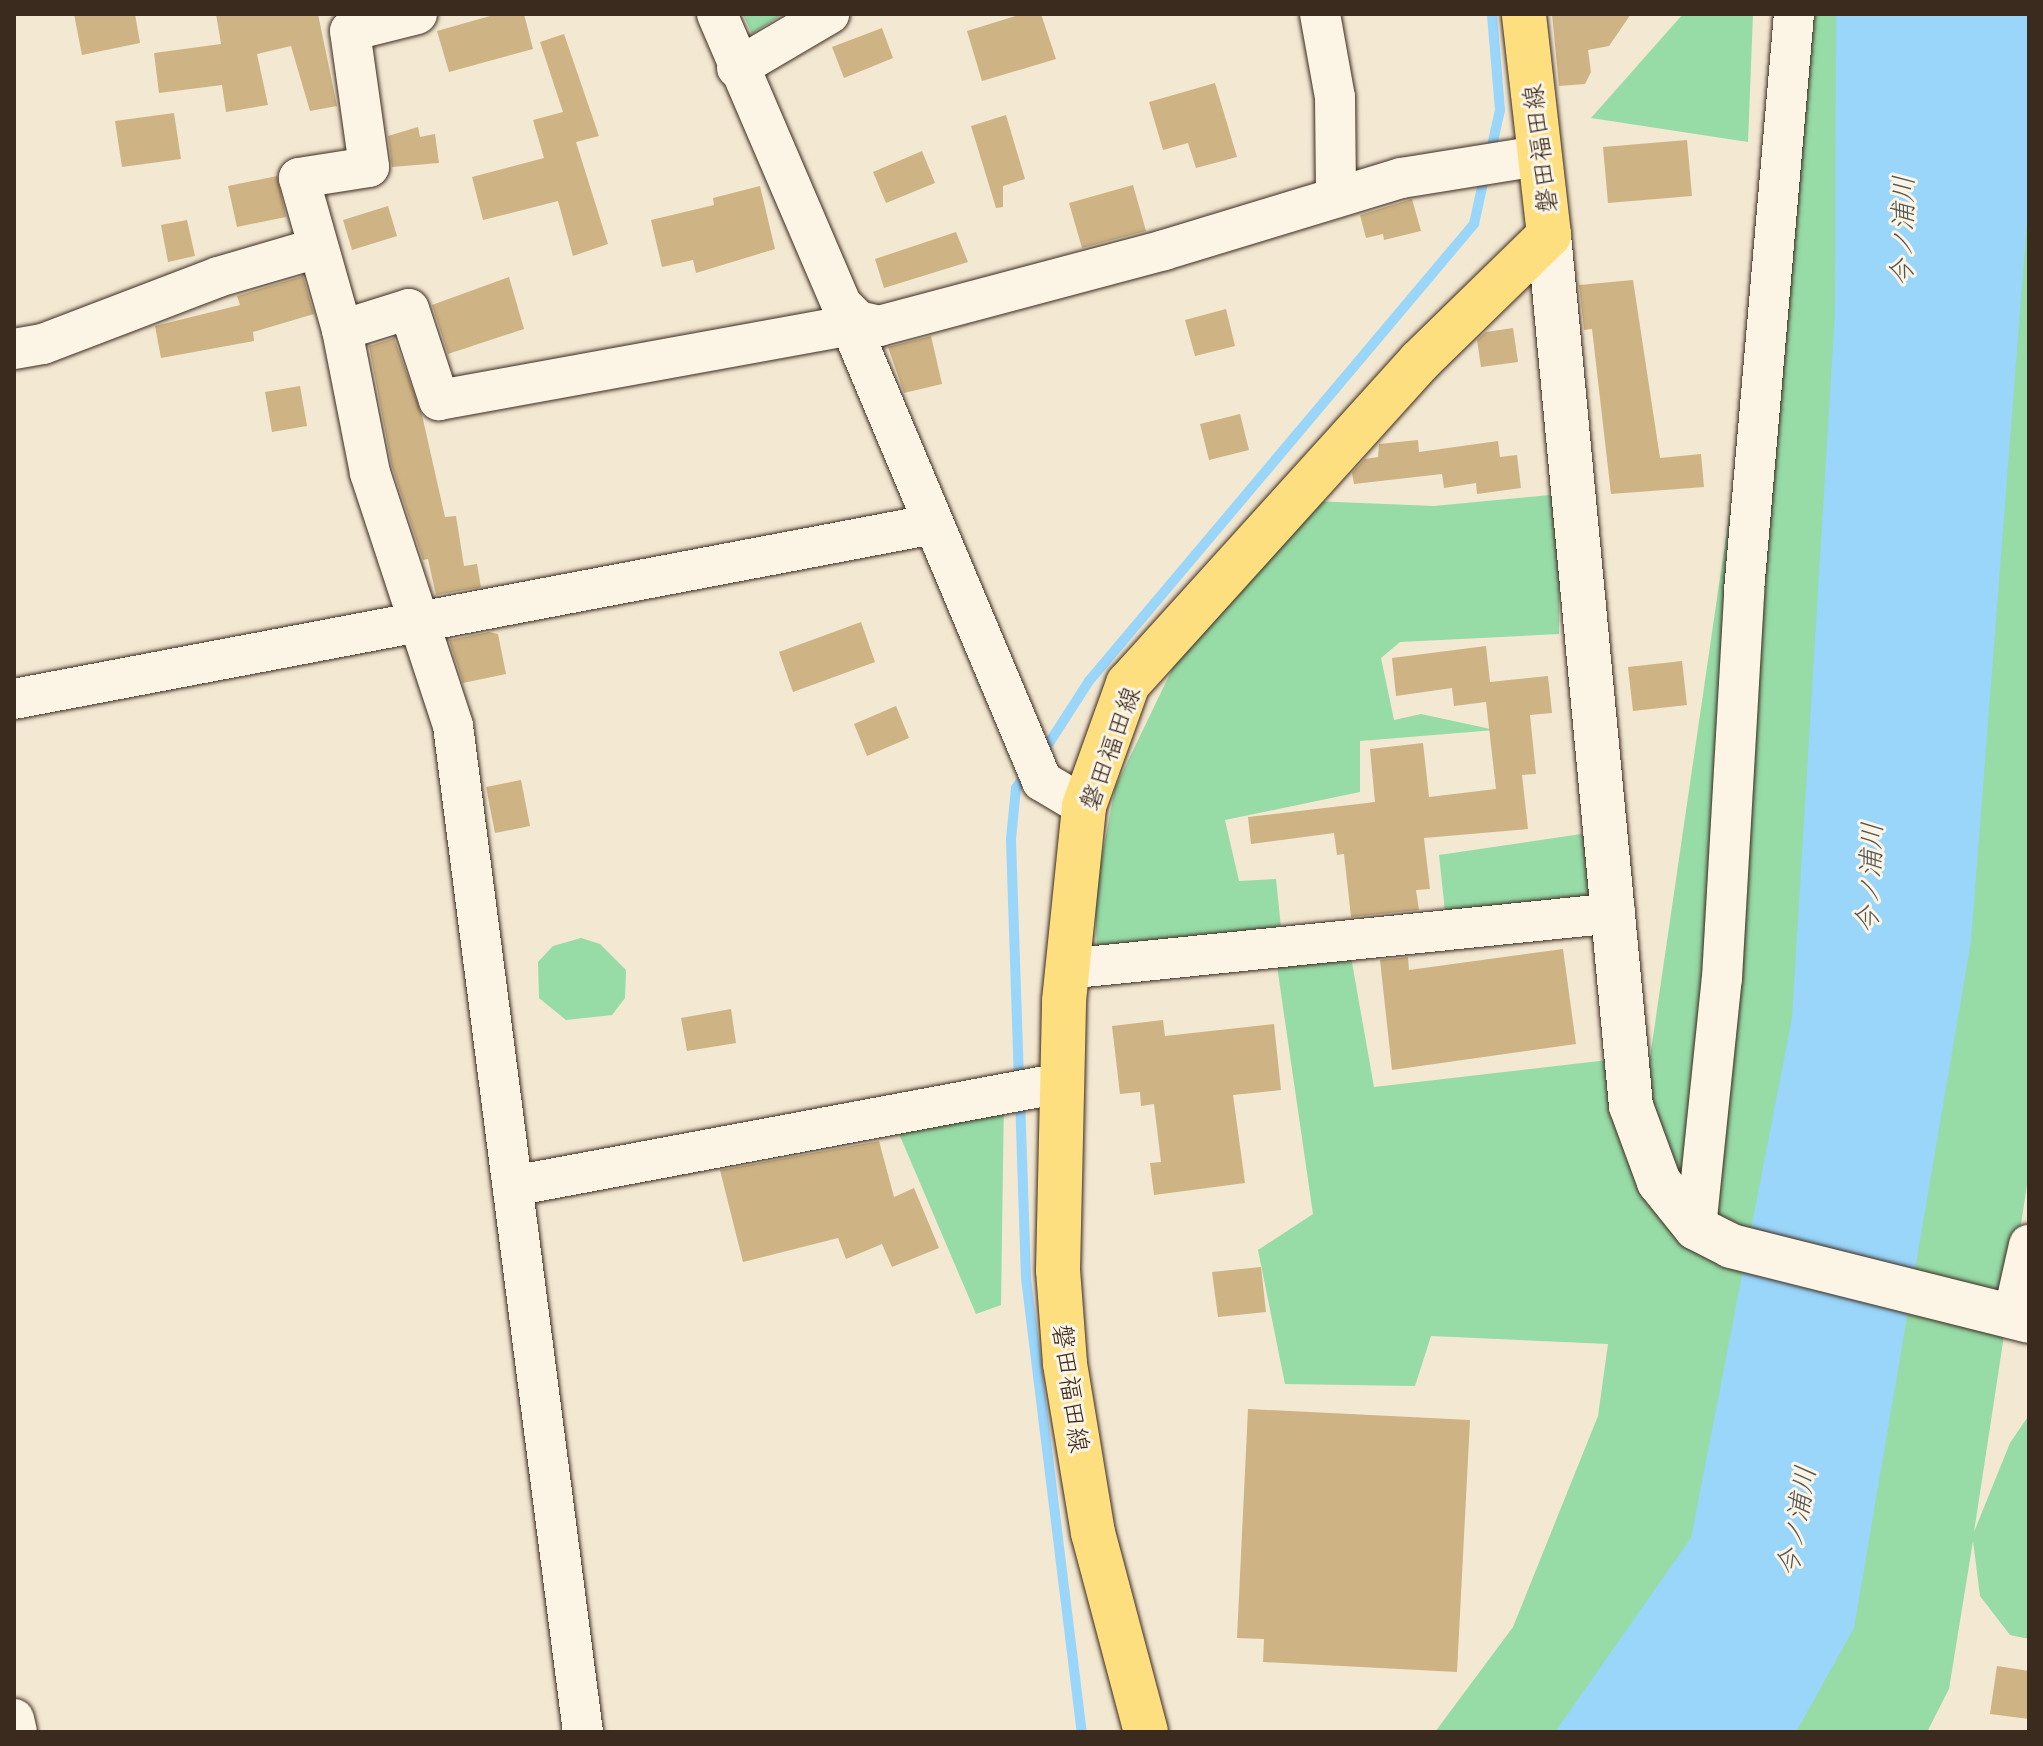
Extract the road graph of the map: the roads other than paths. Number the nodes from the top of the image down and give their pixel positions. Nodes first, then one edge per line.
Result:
1 (417, 14) edge
2 (717, 14) edge
3 (829, 14) edge
4 (1320, 14) edge
5 (1524, 14) edge
6 (1794, 14) edge
7 (737, 68) junction
8 (1538, 156) junction
9 (1336, 197) junction
10 (1549, 235) junction
11 (317, 248) junction
12 (847, 315) junction
13 (342, 330) junction
14 (14, 349) edge
15 (934, 524) junction
16 (418, 624) junction
17 (14, 699) edge
18 (1084, 806) junction
19 (1615, 913) junction
20 (1066, 969) junction
21 (1061, 1083) junction
22 (513, 1186) junction
23 (1714, 1237) junction
24 (2029, 1245) edge
25 (2021, 1319) edge
26 (14, 1719) edge
27 (17, 1732) edge
28 (583, 1732) edge
29 (1146, 1732) edge

1 - 11 street
2 - 7 street
3 - 7 street
4 - 9 street
5 - 8 main road, 磐田福田線
6 - 23 street
7 - 12 street
8 - 9 street
8 - 10 main road, 磐田福田線
9 - 12 street
10 - 18 main road, 磐田福田線
10 - 19 street
11 - 13 street
11 - 14 street
12 - 13 street
12 - 15 street
13 - 16 street
15 - 16 street
15 - 18 street
16 - 17 street
16 - 22 street
18 - 20 main road, 磐田福田線
19 - 20 street
19 - 23 street
20 - 21 main road, 磐田福田線
21 - 22 street
21 - 29 main road, 磐田福田線
22 - 28 street
23 - 25 street
24 - 25 street
26 - 27 street

